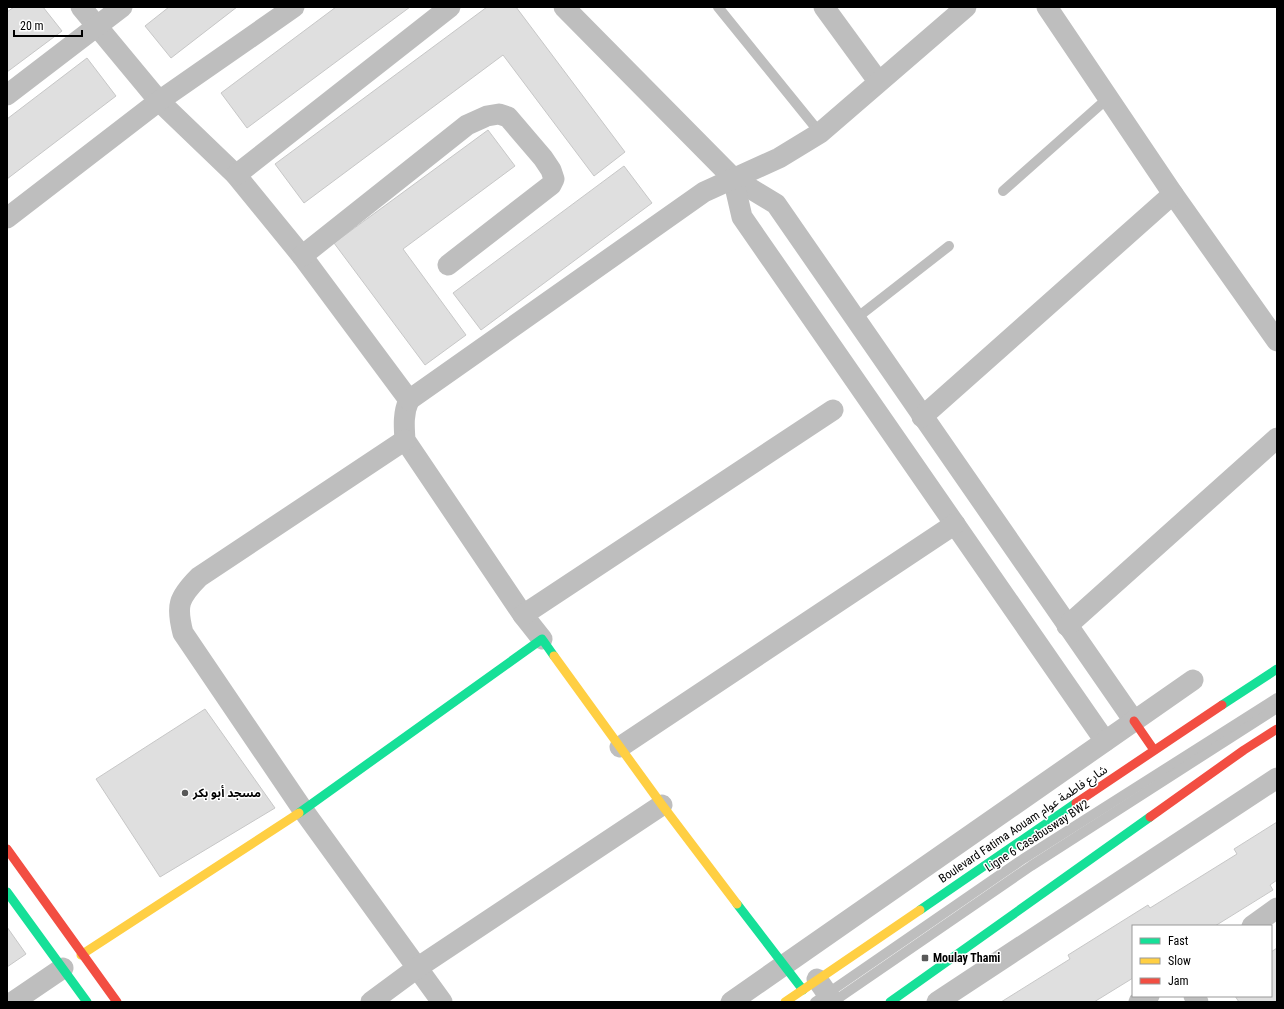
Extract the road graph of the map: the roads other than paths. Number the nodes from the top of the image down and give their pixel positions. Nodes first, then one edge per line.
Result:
1 (81, 7) edge
2 (122, 7) edge
3 (294, 7) edge
4 (450, 7) edge
5 (718, 7) edge
6 (824, 7) edge
7 (966, 7) edge
8 (1047, 7) edge
9 (567, 8) edge
10 (96, 26) junction
11 (878, 81) junction
12 (7, 95) edge
13 (1108, 98) junction
14 (159, 101) junction
15 (820, 133) junction
16 (236, 175) junction
17 (733, 178) junction
18 (1003, 191) dead end
19 (1173, 194) junction
20 (7, 218) edge
21 (949, 246) dead end
22 (302, 256) junction
23 (448, 265) dead end
24 (854, 320) junction
25 (1277, 341) edge
26 (409, 400) junction
27 (832, 410) dead end
28 (922, 417) junction
29 (1277, 438) edge
30 (405, 440) junction
31 (954, 524) junction
32 (523, 615) junction
33 (1067, 626) junction
34 (542, 639) junction
35 (1277, 669) edge
36 (1193, 680) dead end
37 (1277, 698) edge
38 (1277, 708) edge
39 (1134, 721) junction
40 (1277, 729) edge
41 (1105, 741) junction
42 (620, 748) junction
43 (1154, 750) junction
44 (1277, 778) edge
45 (662, 805) junction
46 (302, 810) junction
47 (7, 849) edge
48 (7, 892) edge
49 (1277, 908) edge
50 (1253, 925) edge
51 (81, 954) junction
52 (784, 965) junction
53 (63, 968) junction
54 (417, 968) junction
55 (814, 997) edge
56 (13, 1002) edge
57 (87, 1002) edge
58 (117, 1002) edge
59 (371, 1002) edge
60 (442, 1002) edge
61 (731, 1002) edge
62 (890, 1002) edge
63 (937, 1002) edge

1 - 10 street
2 - 10 street
3 - 14 street
4 - 16 street
5 - 15 lane
6 - 11 street
7 - 11 street
8 - 13 street
9 - 17 street
10 - 12 street
10 - 14 street
11 - 15 street
13 - 18 lane
13 - 19 street
14 - 16 street
14 - 20 street
15 - 17 street
16 - 22 street
17 - 24 street
17 - 26 street
17 - 31 street
19 - 25 street
19 - 28 street
21 - 24 lane
22 - 23 street
22 - 26 street
24 - 28 street
26 - 30 street
27 - 32 street
28 - 33 street
29 - 33 street
30 - 32 street
30 - 46 street
31 - 41 street
31 - 42 street
32 - 34 street
33 - 39 street
34 - 42 street
34 - 46 street
35 - 43 street, Boulevard Fatima Aouam شارع فاطمة عوام
36 - 39 street
37 - 55 lane, Ligne 6 Casabusway BW2
38 - 55 lane, Ligne 6 Casabusway BW2
39 - 41 street
39 - 43 street
40 - 62 street
41 - 52 street
42 - 45 street
43 - 55 street, Boulevard Fatima Aouam شارع فاطمة عوام
44 - 63 street
45 - 52 street
45 - 54 street
46 - 51 street
46 - 54 street
47 - 51 street
48 - 53 street
49 - 50 street
51 - 58 street
52 - 55 street
52 - 61 street
53 - 56 street
53 - 57 street
54 - 59 street
54 - 60 street

